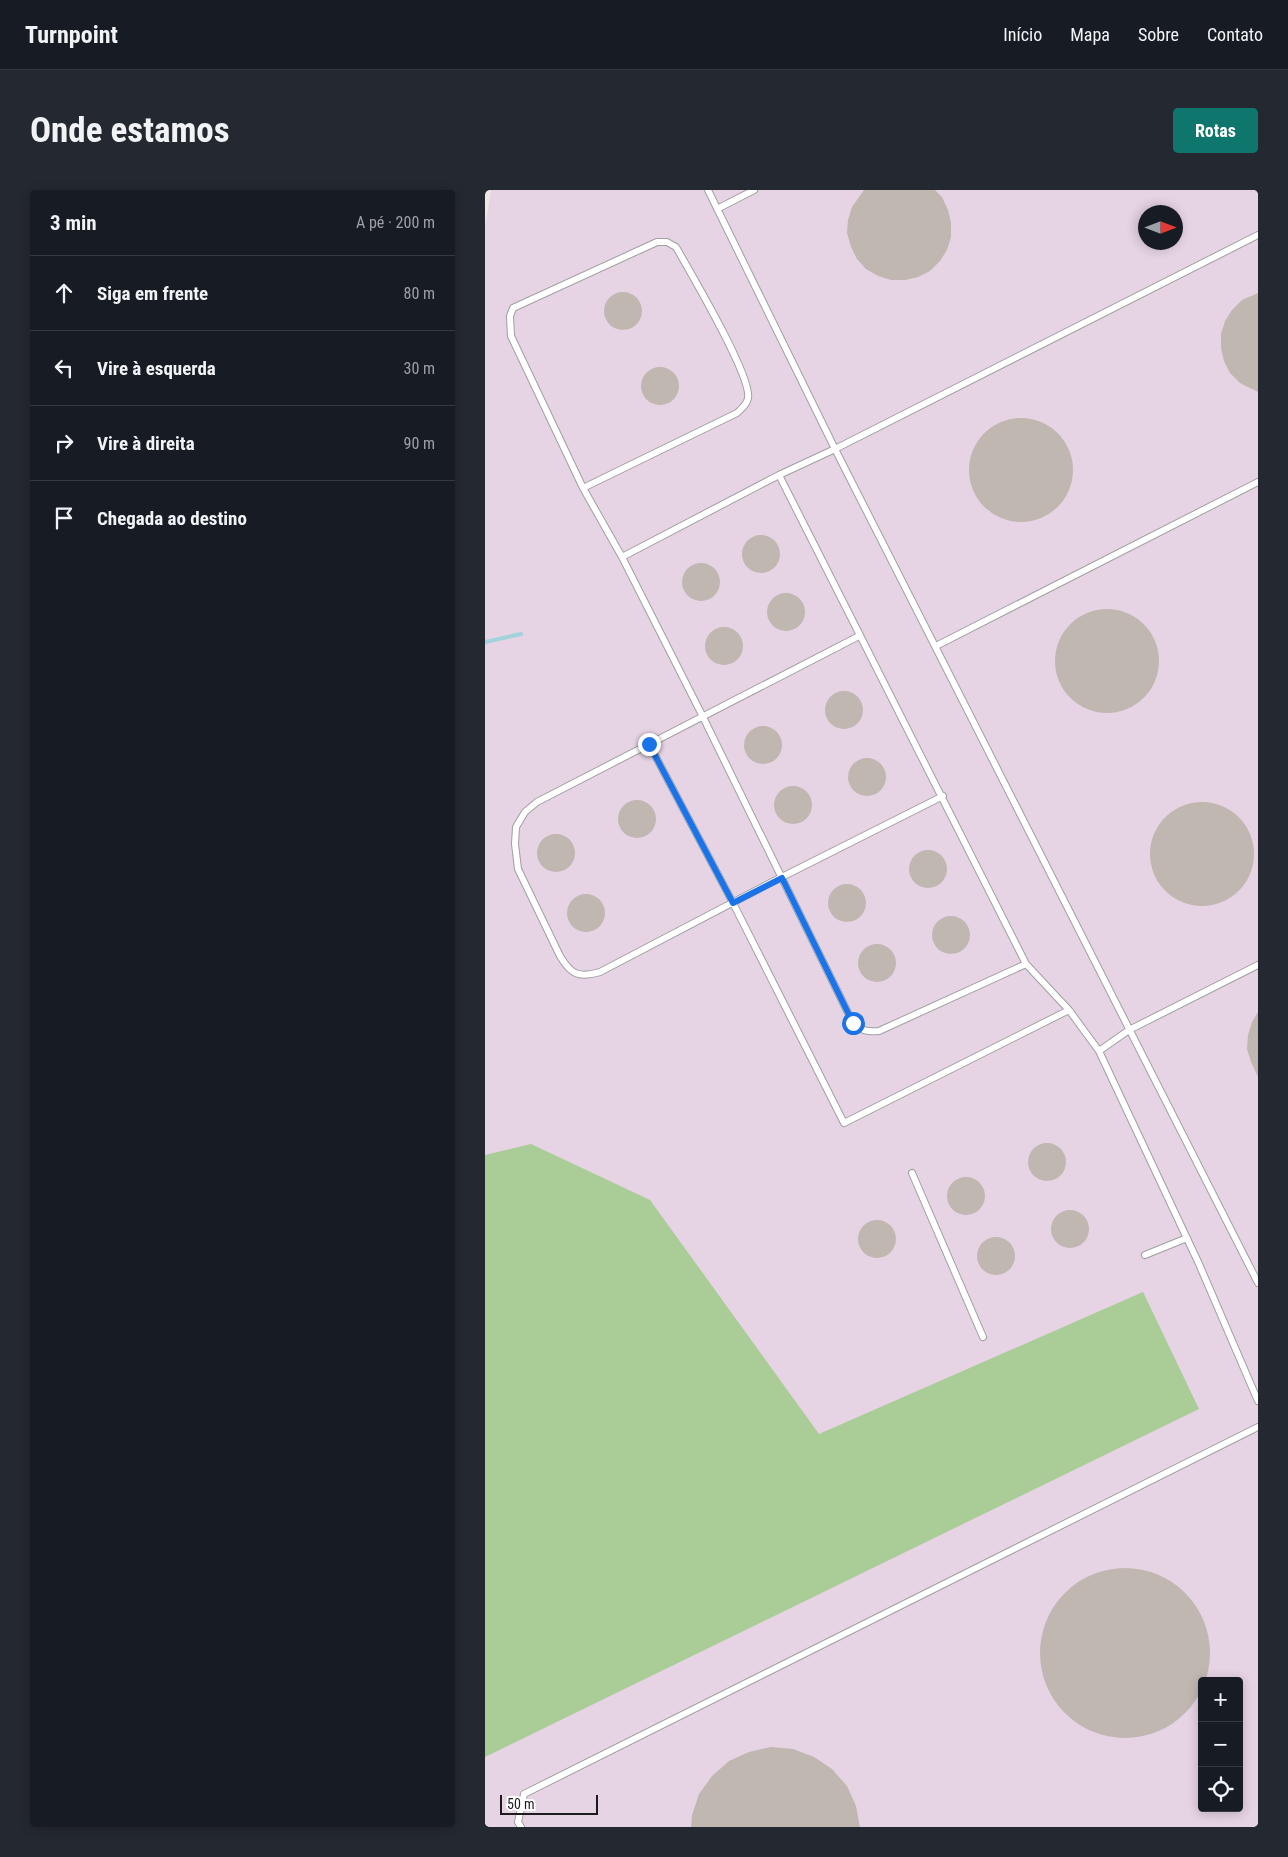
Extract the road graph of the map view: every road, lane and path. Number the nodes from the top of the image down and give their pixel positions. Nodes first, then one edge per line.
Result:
1 (707, 190) edge
2 (754, 190) edge
3 (717, 209) junction
4 (1258, 235) edge
5 (835, 449) junction
6 (779, 475) junction
7 (1258, 482) edge
8 (583, 488) junction
9 (622, 557) junction
10 (859, 636) junction
11 (936, 646) junction
12 (703, 715) junction
13 (649, 744) junction
14 (943, 796) junction
15 (782, 878) junction
16 (733, 903) junction
17 (1026, 964) junction
18 (1258, 965) edge
19 (1069, 1010) junction
20 (1129, 1030) junction
21 (1099, 1051) junction
22 (912, 1173) dead end
23 (1187, 1238) junction
24 (1145, 1255) dead end
25 (1258, 1283) edge
26 (983, 1337) dead end
27 (1258, 1401) edge
28 (1258, 1427) edge
29 (521, 1827) edge

1 - 3 lane
2 - 3 lane
3 - 5 lane
4 - 5 lane
5 - 6 lane
5 - 11 lane
6 - 9 lane
6 - 10 lane
7 - 11 lane
8 - 8 lane
8 - 9 lane
9 - 12 lane
10 - 12 lane
10 - 14 lane
11 - 20 lane
12 - 13 lane
12 - 15 lane
13 - 16 lane
13 - 16 lane
14 - 15 lane
14 - 17 lane
15 - 16 lane
15 - 17 lane
16 - 19 lane
17 - 19 lane
18 - 20 lane
19 - 21 lane
20 - 21 lane
20 - 25 lane
21 - 23 lane
22 - 26 lane
23 - 24 lane
23 - 27 lane
28 - 29 lane

